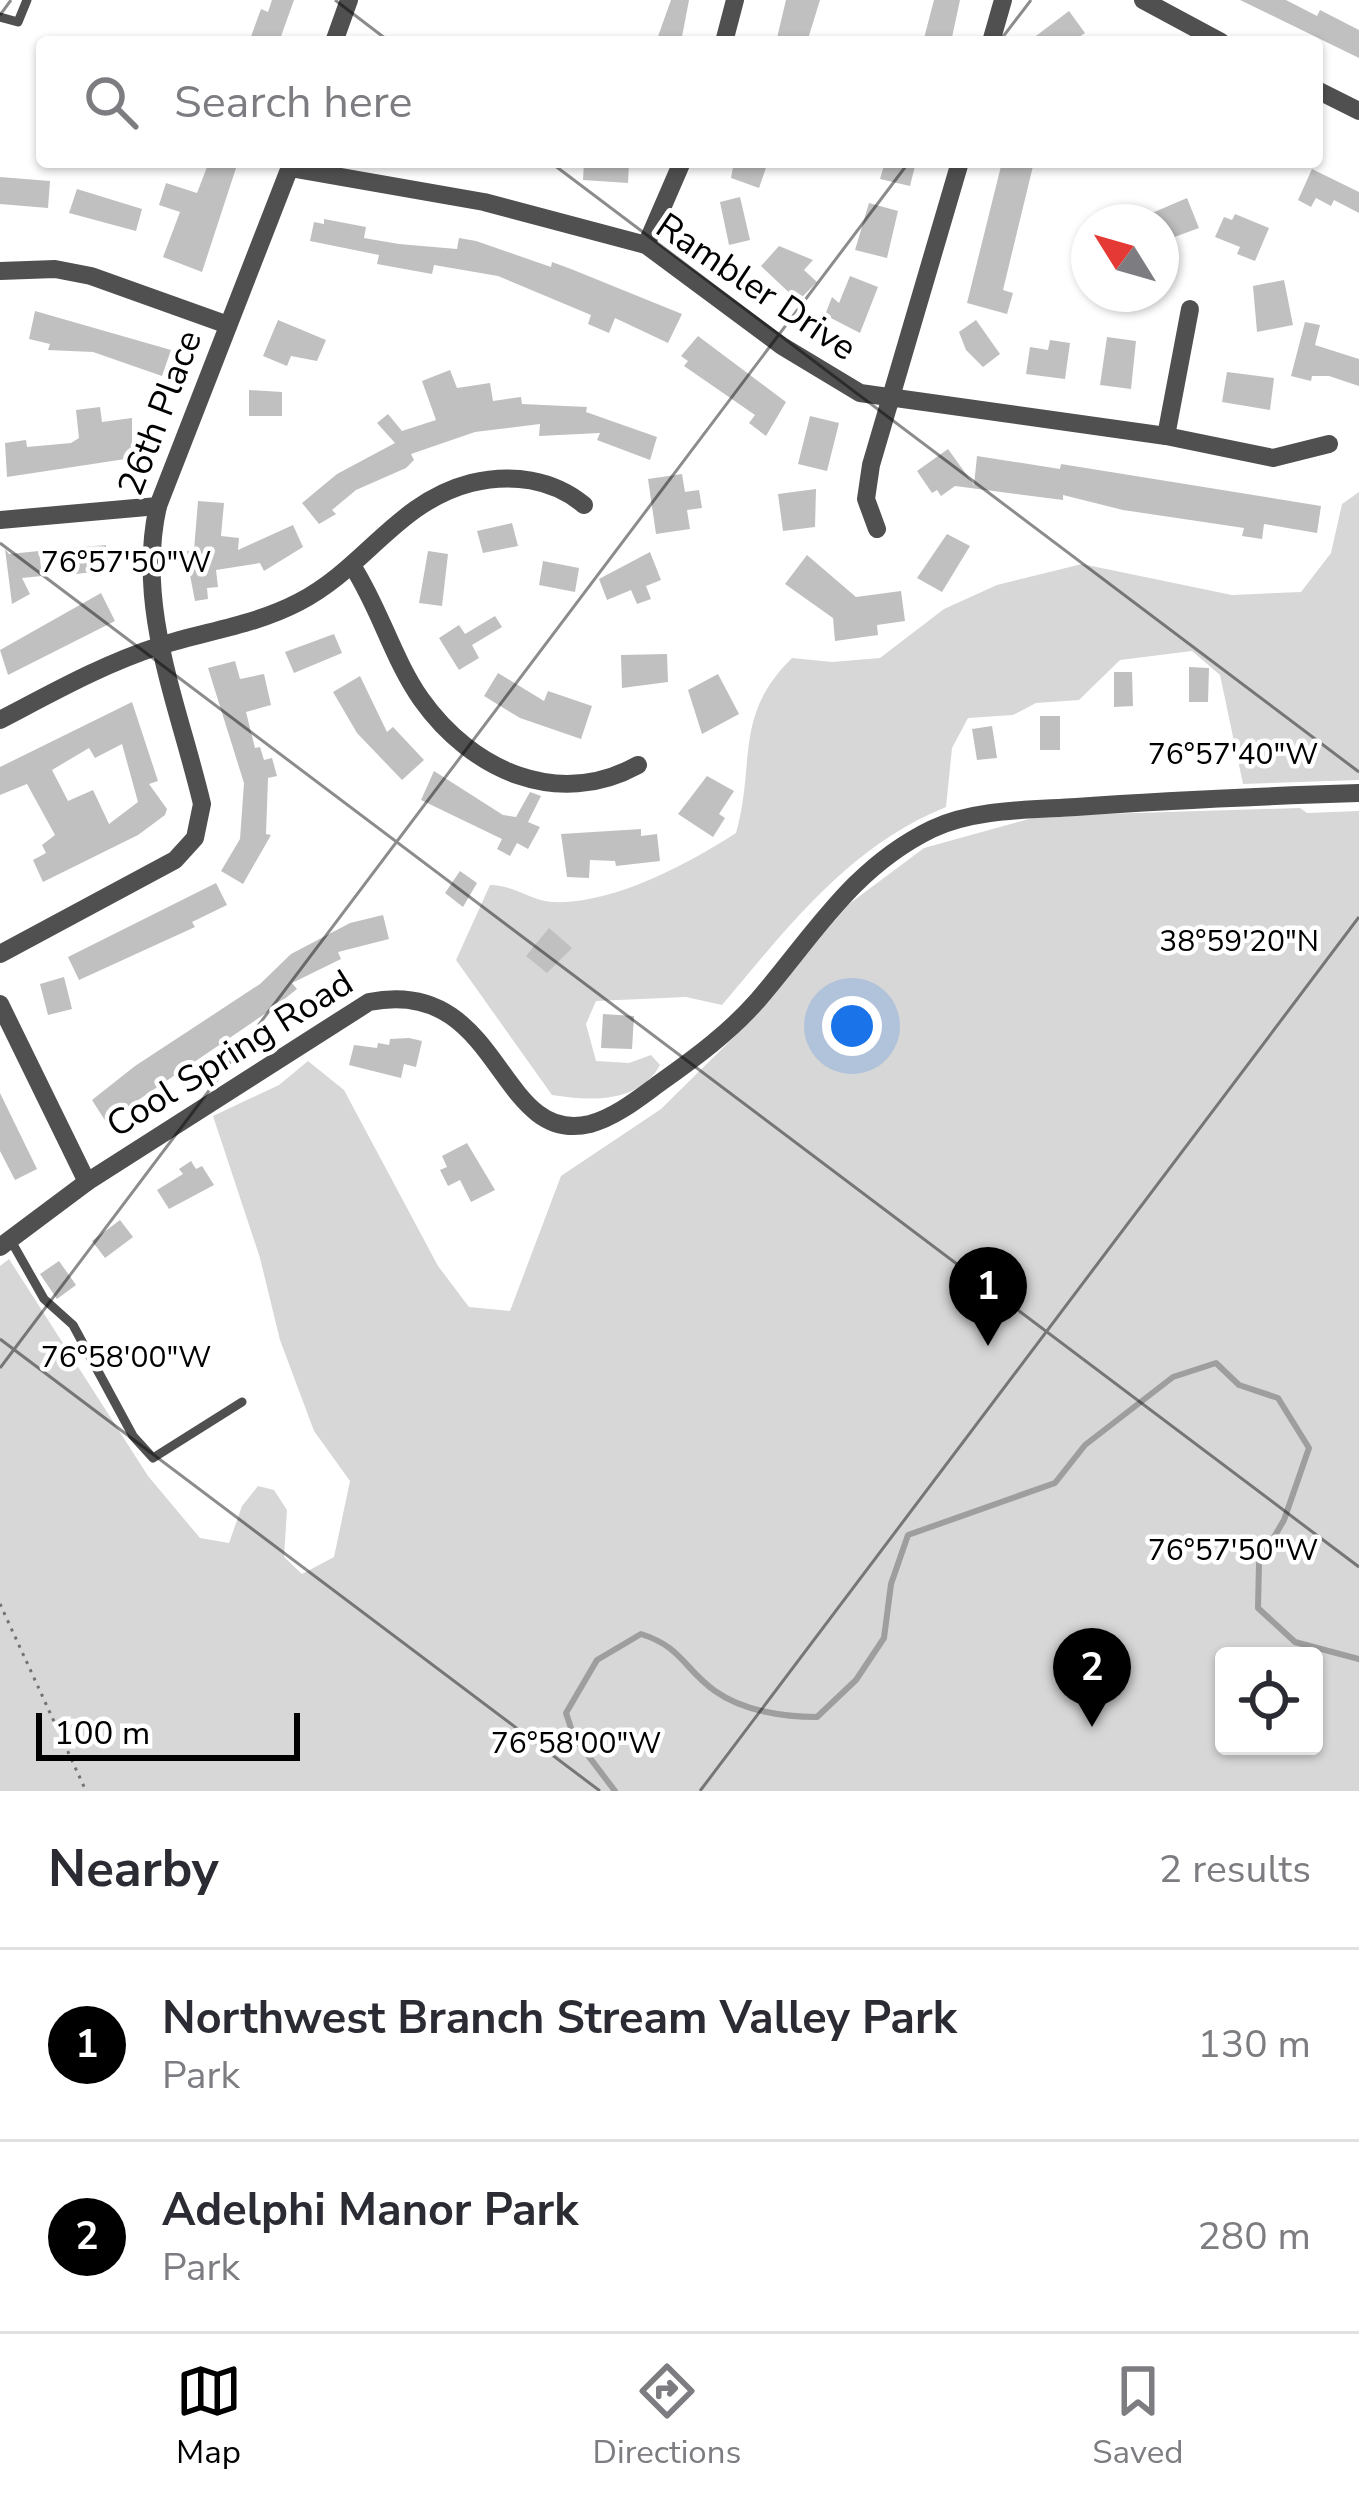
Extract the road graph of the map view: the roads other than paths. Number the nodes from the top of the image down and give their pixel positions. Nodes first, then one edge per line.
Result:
1 (27, 0) edge
2 (349, 0) edge
3 (735, 0) edge
4 (1003, 0) edge
5 (1143, 0) edge
6 (0, 17) edge
7 (336, 36) edge
8 (726, 36) edge
9 (994, 36) edge
10 (1211, 36) edge
11 (1323, 93) edge
12 (1359, 111) edge
13 (290, 168) edge
14 (307, 168) edge
15 (679, 168) edge
16 (958, 168) edge
17 (646, 244) junction
18 (0, 272) edge
19 (1190, 310) dead end
20 (228, 326) junction
21 (891, 398) junction
22 (1166, 436) junction
23 (1330, 444) dead end
24 (584, 505) dead end
25 (158, 506) junction
26 (0, 520) edge
27 (877, 529) dead end
28 (353, 567) junction
29 (161, 646) junction
30 (0, 720) edge
31 (638, 765) dead end
32 (1359, 793) edge
33 (0, 954) edge
34 (0, 1004) edge
35 (87, 1182) junction
36 (5, 1243) edge
37 (242, 1402) dead end

1 - 6 lane
2 - 7 street
3 - 8 street
4 - 9 street
5 - 10 street
11 - 12 street
13 - 20 street, 26th Place
14 - 17 street, Rambler Drive
15 - 17 street
16 - 21 street
17 - 21 street, Rambler Drive
18 - 20 street
19 - 22 street
20 - 25 street, 26th Place
21 - 22 street, Rambler Drive
21 - 27 street
22 - 23 street, Rambler Drive
24 - 28 street
25 - 26 street
25 - 29 street, 26th Place
28 - 29 street
28 - 31 street
29 - 30 street
29 - 33 street, 26th Place
32 - 35 street, Cool Spring Road
34 - 35 street
35 - 36 street, Cool Spring Road
36 - 37 lane

